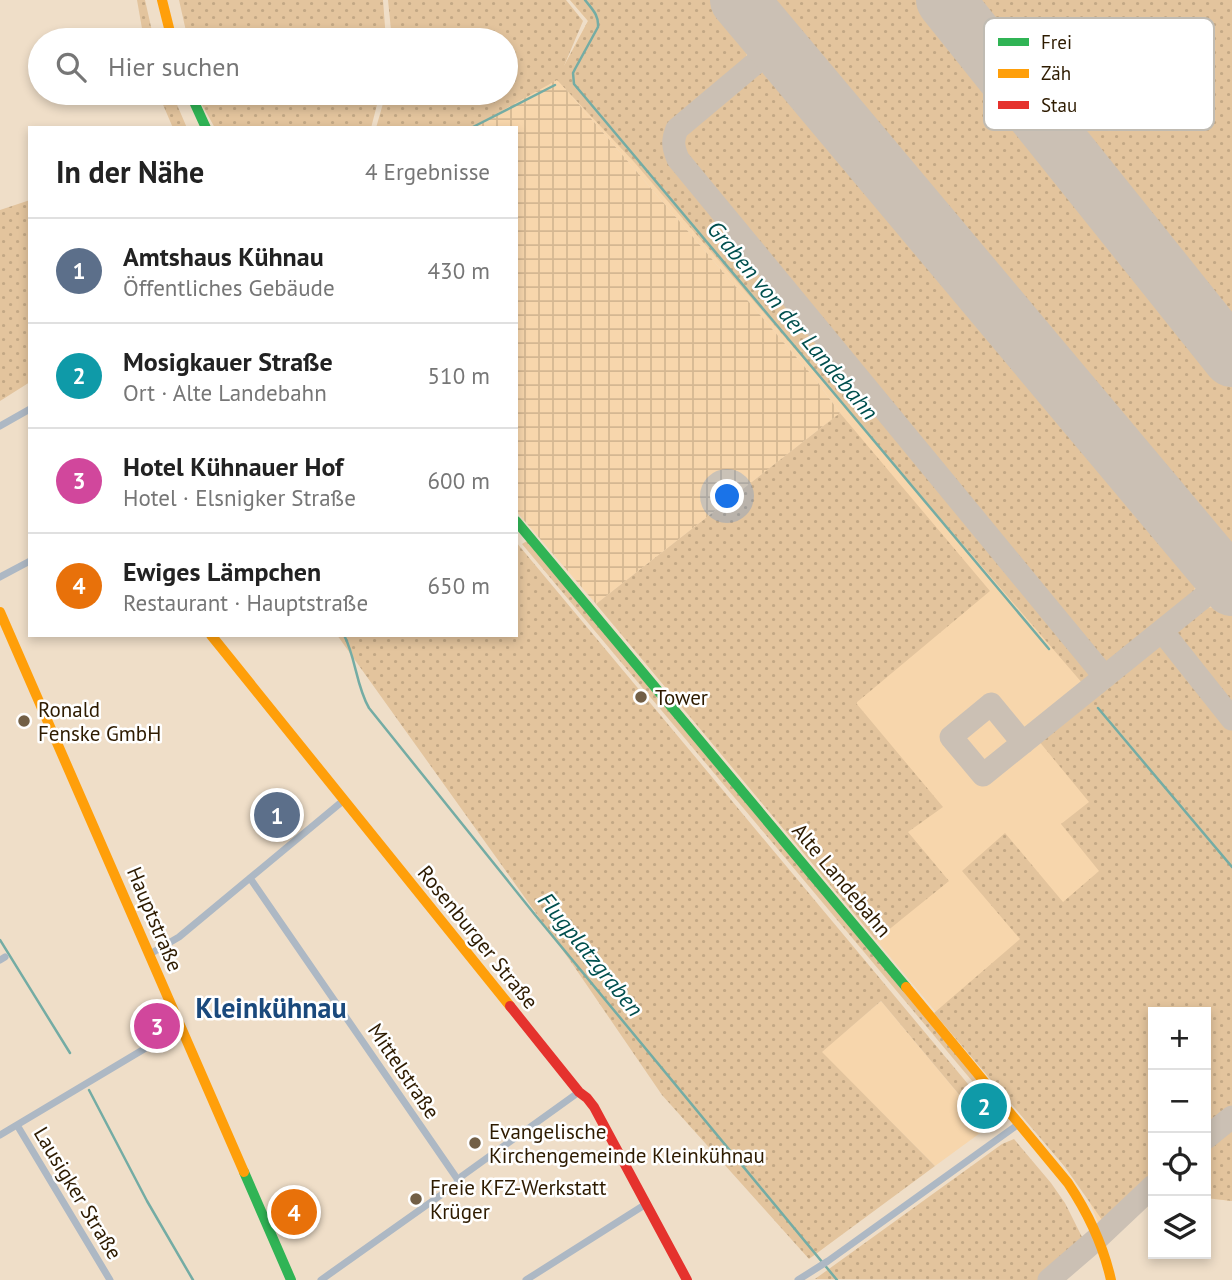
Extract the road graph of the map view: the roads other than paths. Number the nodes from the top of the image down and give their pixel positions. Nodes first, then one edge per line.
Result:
1 (162, 0) edge
2 (169, 28) edge
3 (195, 105) edge
4 (205, 126) edge
5 (28, 411) edge
6 (0, 426) edge
7 (518, 523) edge
8 (28, 562) edge
9 (0, 577) edge
10 (0, 611) edge
11 (213, 637) edge
12 (344, 800) junction
13 (250, 878) junction
14 (150, 954) junction
15 (181, 1027) junction
16 (579, 1093) junction
17 (1020, 1123) junction
18 (17, 1125) junction
19 (0, 1135) edge
20 (458, 1180) junction
21 (646, 1205) junction
22 (804, 1279) edge
23 (110, 1280) edge
24 (291, 1280) edge
25 (321, 1280) edge
26 (526, 1280) edge
27 (687, 1280) edge
28 (1111, 1280) edge

1 - 2 street
3 - 4 street
5 - 6 street
7 - 17 street, Alte Landebahn
8 - 9 street
10 - 14 street, Hauptstraße
11 - 12 street, Rosenburger Straße
12 - 13 street
12 - 16 street, Rosenburger Straße
13 - 14 street
13 - 20 street, Mittelstraße
14 - 15 street, Hauptstraße
15 - 18 street
15 - 24 street, Hauptstraße
16 - 20 street
16 - 21 street, Rosenburger Straße
17 - 22 street
17 - 28 street, Alte Landebahn
18 - 19 street
18 - 23 street, Lausigker Straße
20 - 25 street
21 - 26 street
21 - 27 street, Rosenburger Straße

